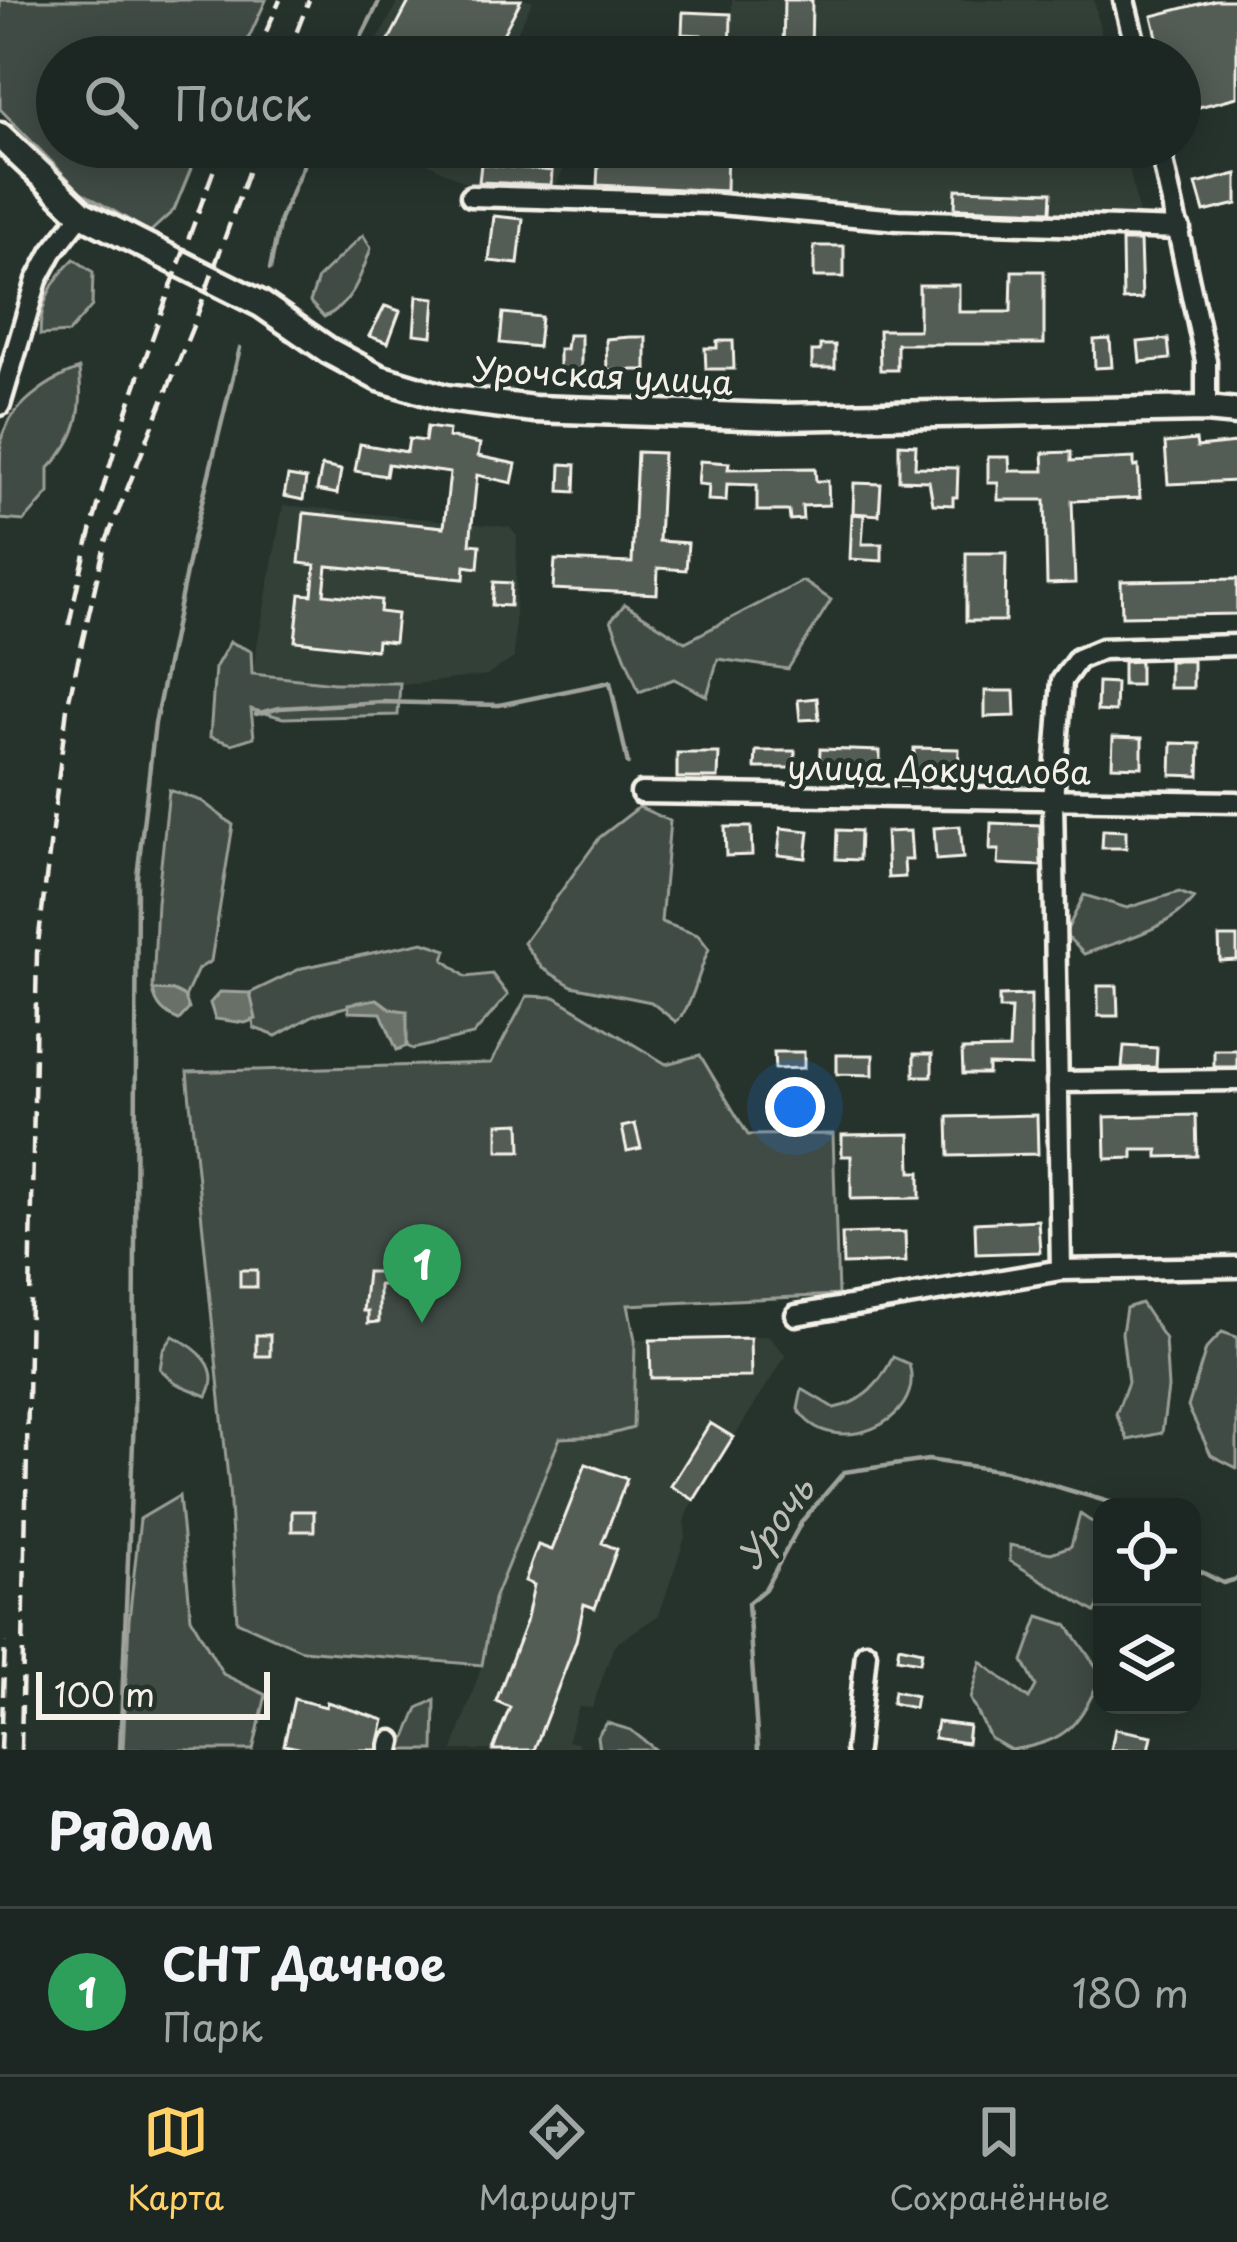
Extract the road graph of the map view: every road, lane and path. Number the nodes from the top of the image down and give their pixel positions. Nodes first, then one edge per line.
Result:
1 (1124, 0) edge
2 (1133, 36) edge
3 (0, 136) edge
4 (1165, 168) edge
5 (470, 196) dead end
6 (82, 214) junction
7 (1180, 229) junction
8 (1237, 402) edge
9 (0, 405) edge
10 (1206, 410) junction
11 (1237, 412) edge
12 (1237, 645) edge
13 (641, 794) dead end
14 (1052, 800) junction
15 (1237, 802) edge
16 (1237, 1079) edge
17 (1057, 1082) junction
18 (1237, 1267) edge
19 (1061, 1270) junction
20 (796, 1316) dead end
21 (866, 1653) dead end
22 (856, 1750) edge

1 - 2 street
3 - 6 main road, Урочская улица
4 - 7 street
5 - 7 street
6 - 9 street
6 - 10 main road, Урочская улица
7 - 10 street
8 - 10 main road, Урочская улица
10 - 11 main road, Урочская улица
12 - 14 street
13 - 14 street, улица Докучалова
14 - 15 street, улица Докучалова
14 - 17 street
16 - 17 street
17 - 19 street
18 - 19 street
19 - 20 street
21 - 22 street

